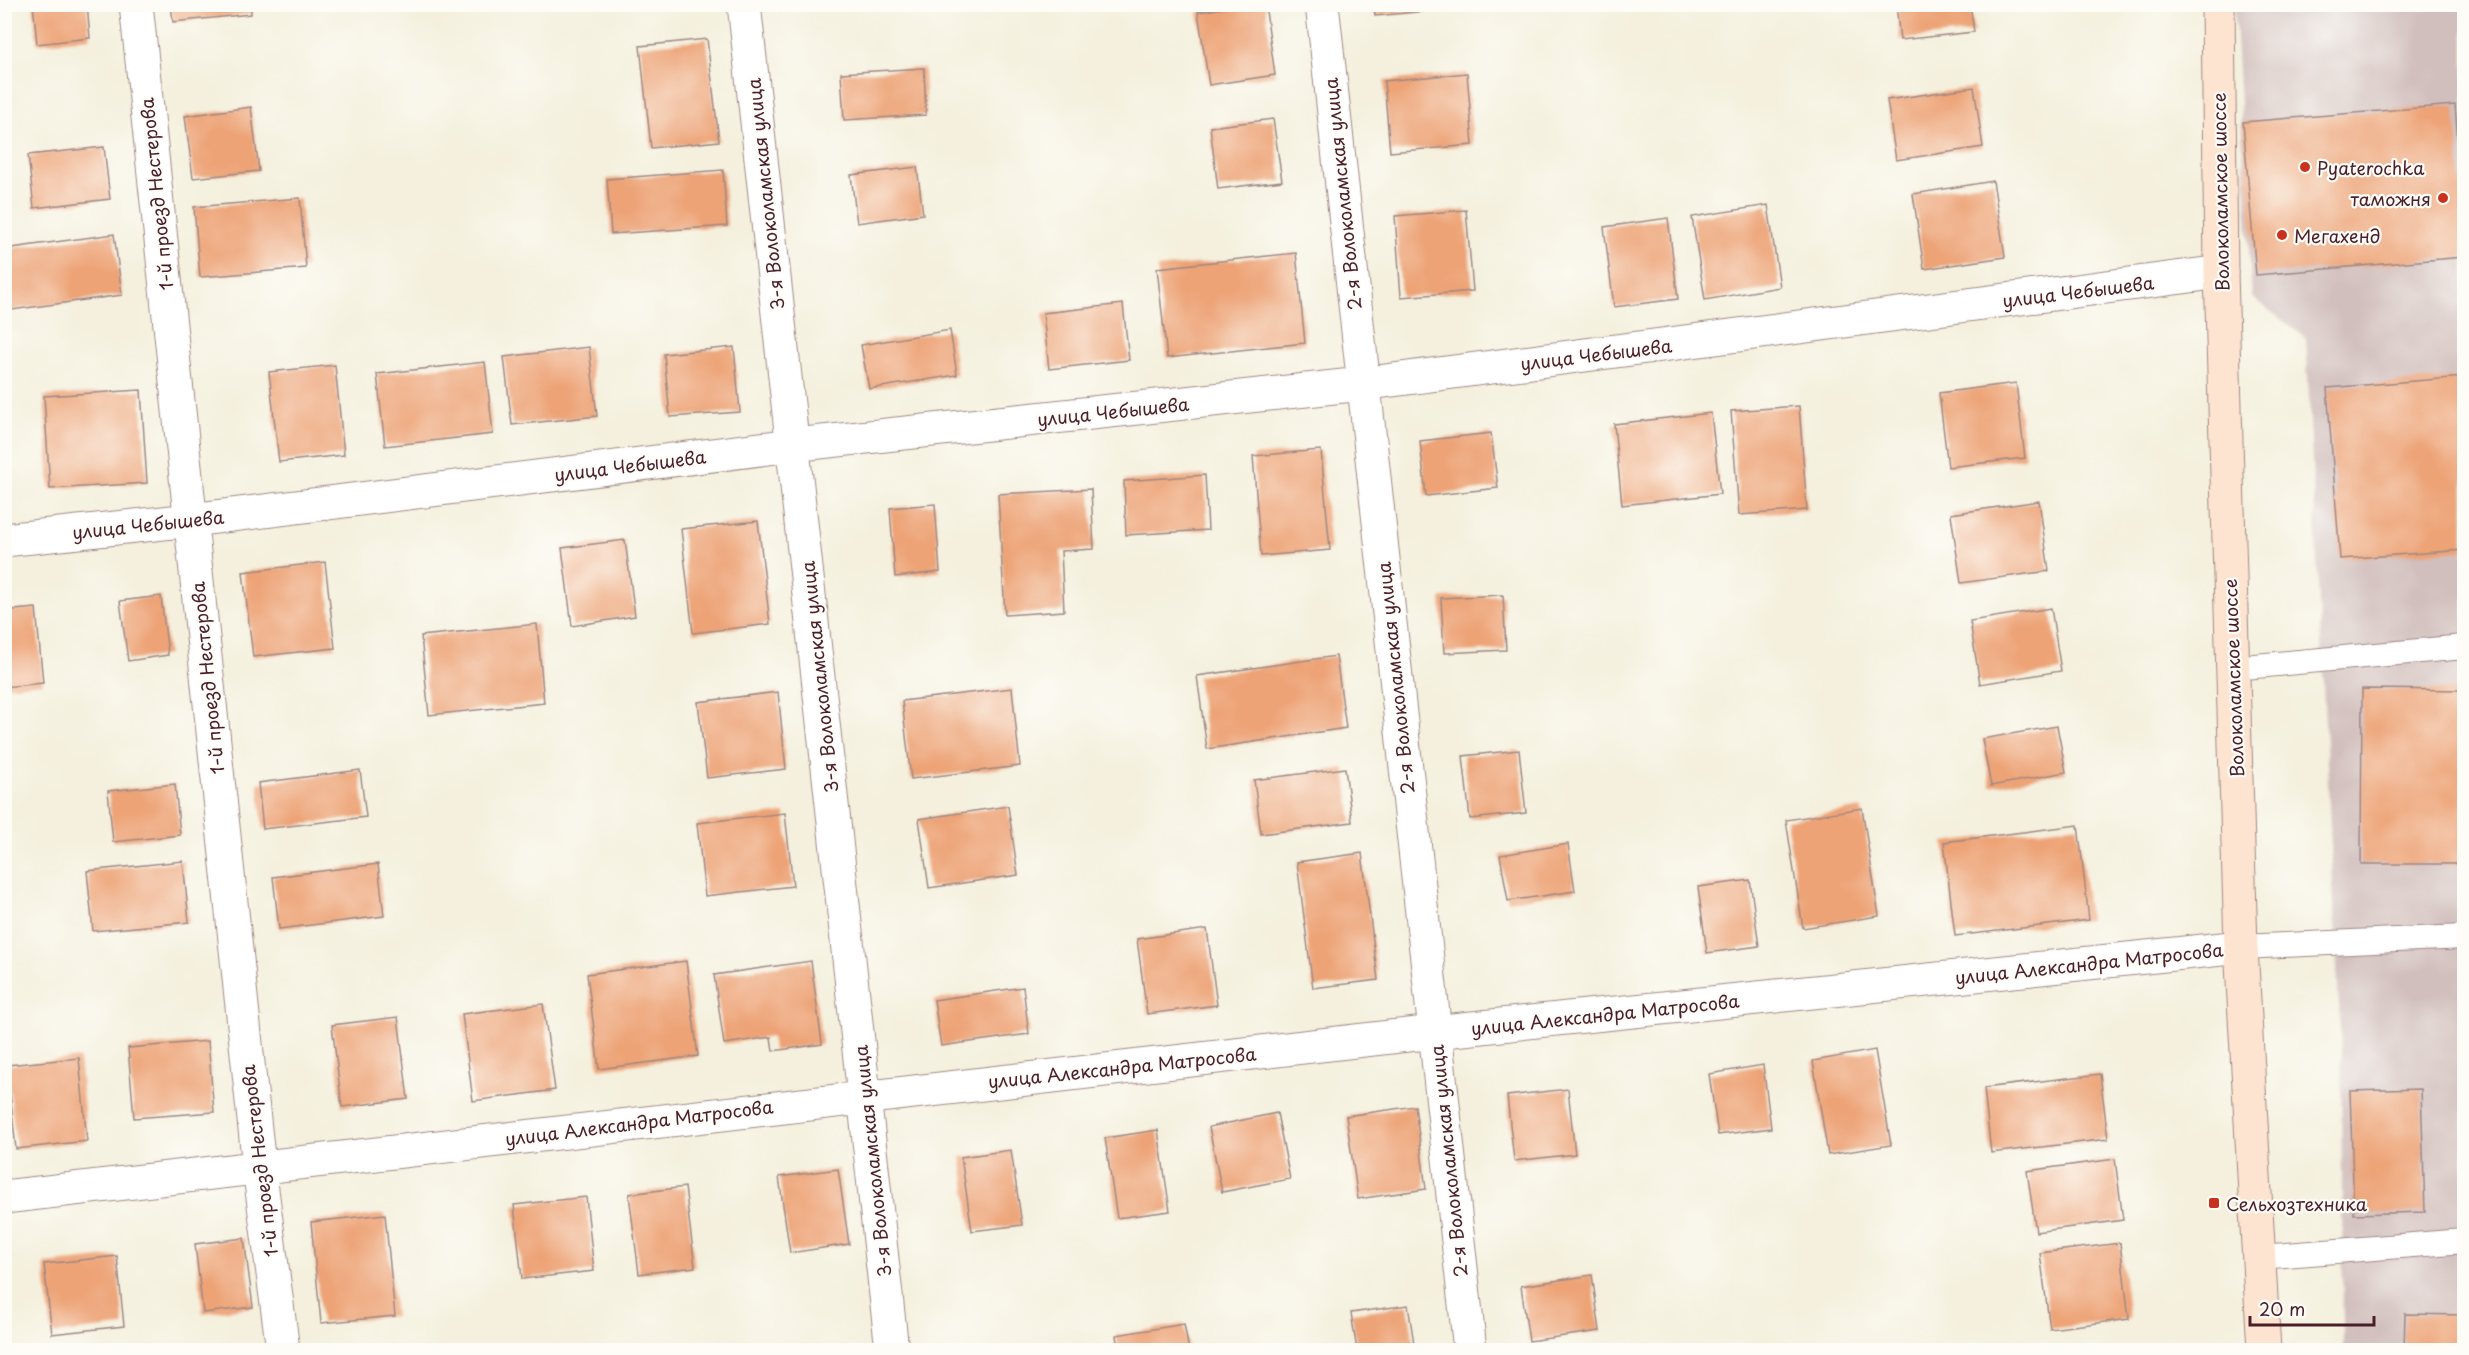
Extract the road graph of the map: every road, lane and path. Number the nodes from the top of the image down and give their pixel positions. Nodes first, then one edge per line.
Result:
1 (136, 4) edge
2 (744, 4) edge
3 (1322, 4) edge
4 (2218, 4) edge
5 (2221, 272) junction
6 (1362, 384) junction
7 (793, 445) junction
8 (191, 520) junction
9 (4, 540) edge
10 (2464, 647) edge
11 (2233, 668) junction
12 (2464, 937) edge
13 (2241, 947) junction
14 (1434, 1032) junction
15 (865, 1096) junction
16 (259, 1167) junction
17 (4, 1197) edge
18 (2464, 1241) edge
19 (2259, 1257) junction
20 (283, 1350) edge
21 (892, 1350) edge
22 (1470, 1350) edge
23 (2264, 1350) edge

1 - 8 street, 1-й проезд Нестерова
2 - 7 street, 3-я Волоколамская улица
3 - 6 street, 2-я Волоколамская улица
4 - 5 main road, Волоколамское шоссе
5 - 6 street, улица Чебышева
5 - 11 main road, Волоколамское шоссе
6 - 7 street, улица Чебышева
6 - 14 street, 2-я Волоколамская улица
7 - 8 street, улица Чебышева
7 - 15 street, 3-я Волоколамская улица
8 - 9 street, улица Чебышева
8 - 16 street, 1-й проезд Нестерова
10 - 11 lane
11 - 13 main road, Волоколамское шоссе
12 - 13 lane
13 - 14 street, улица Александра Матросова
13 - 19 main road, Волоколамское шоссе
14 - 15 street, улица Александра Матросова
14 - 22 street, 2-я Волоколамская улица
15 - 16 street, улица Александра Матросова
15 - 21 street, 3-я Волоколамская улица
16 - 17 street, улица Александра Матросова
16 - 20 street, 1-й проезд Нестерова
18 - 19 lane
19 - 23 main road, Волоколамское шоссе

